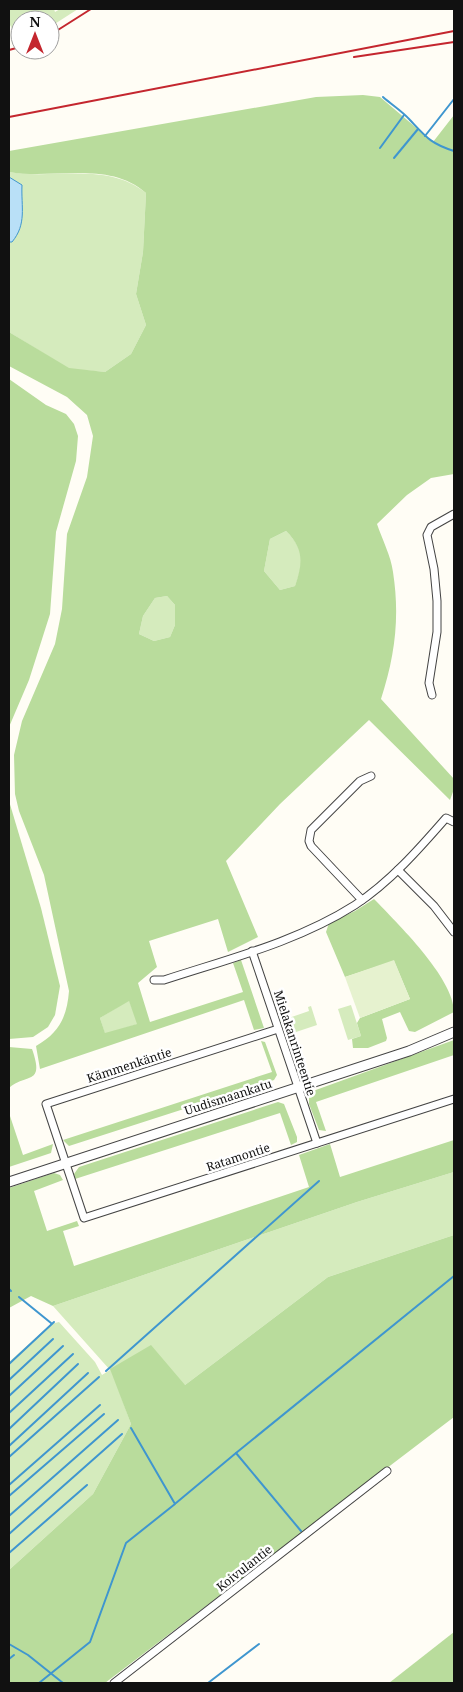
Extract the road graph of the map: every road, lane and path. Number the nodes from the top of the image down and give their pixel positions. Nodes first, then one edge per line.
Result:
1 (454, 514) edge
2 (432, 695) dead end
3 (371, 776) dead end
4 (454, 822) edge
5 (398, 870) junction
6 (362, 900) junction
7 (454, 932) edge
8 (252, 951) junction
9 (154, 980) dead end
10 (278, 1029) junction
11 (454, 1032) edge
12 (297, 1087) junction
13 (454, 1098) edge
14 (316, 1143) junction
15 (66, 1163) junction
16 (9, 1182) edge
17 (387, 1471) dead end
18 (114, 1683) edge

1 - 2 street
3 - 6 street
4 - 5 street
5 - 6 street
5 - 7 street
6 - 8 street
8 - 9 street
8 - 10 street, Mielakanrinteentie
10 - 12 street, Mielakanrinteentie
10 - 15 street, Kämmenkäntie
11 - 12 street, Uudismaankatu
12 - 14 street, Mielakanrinteentie
12 - 15 street, Uudismaankatu
13 - 14 street, Ratamontie
14 - 15 street, Ratamontie
15 - 16 street, Uudismaankatu
17 - 18 street, Koivulantie

